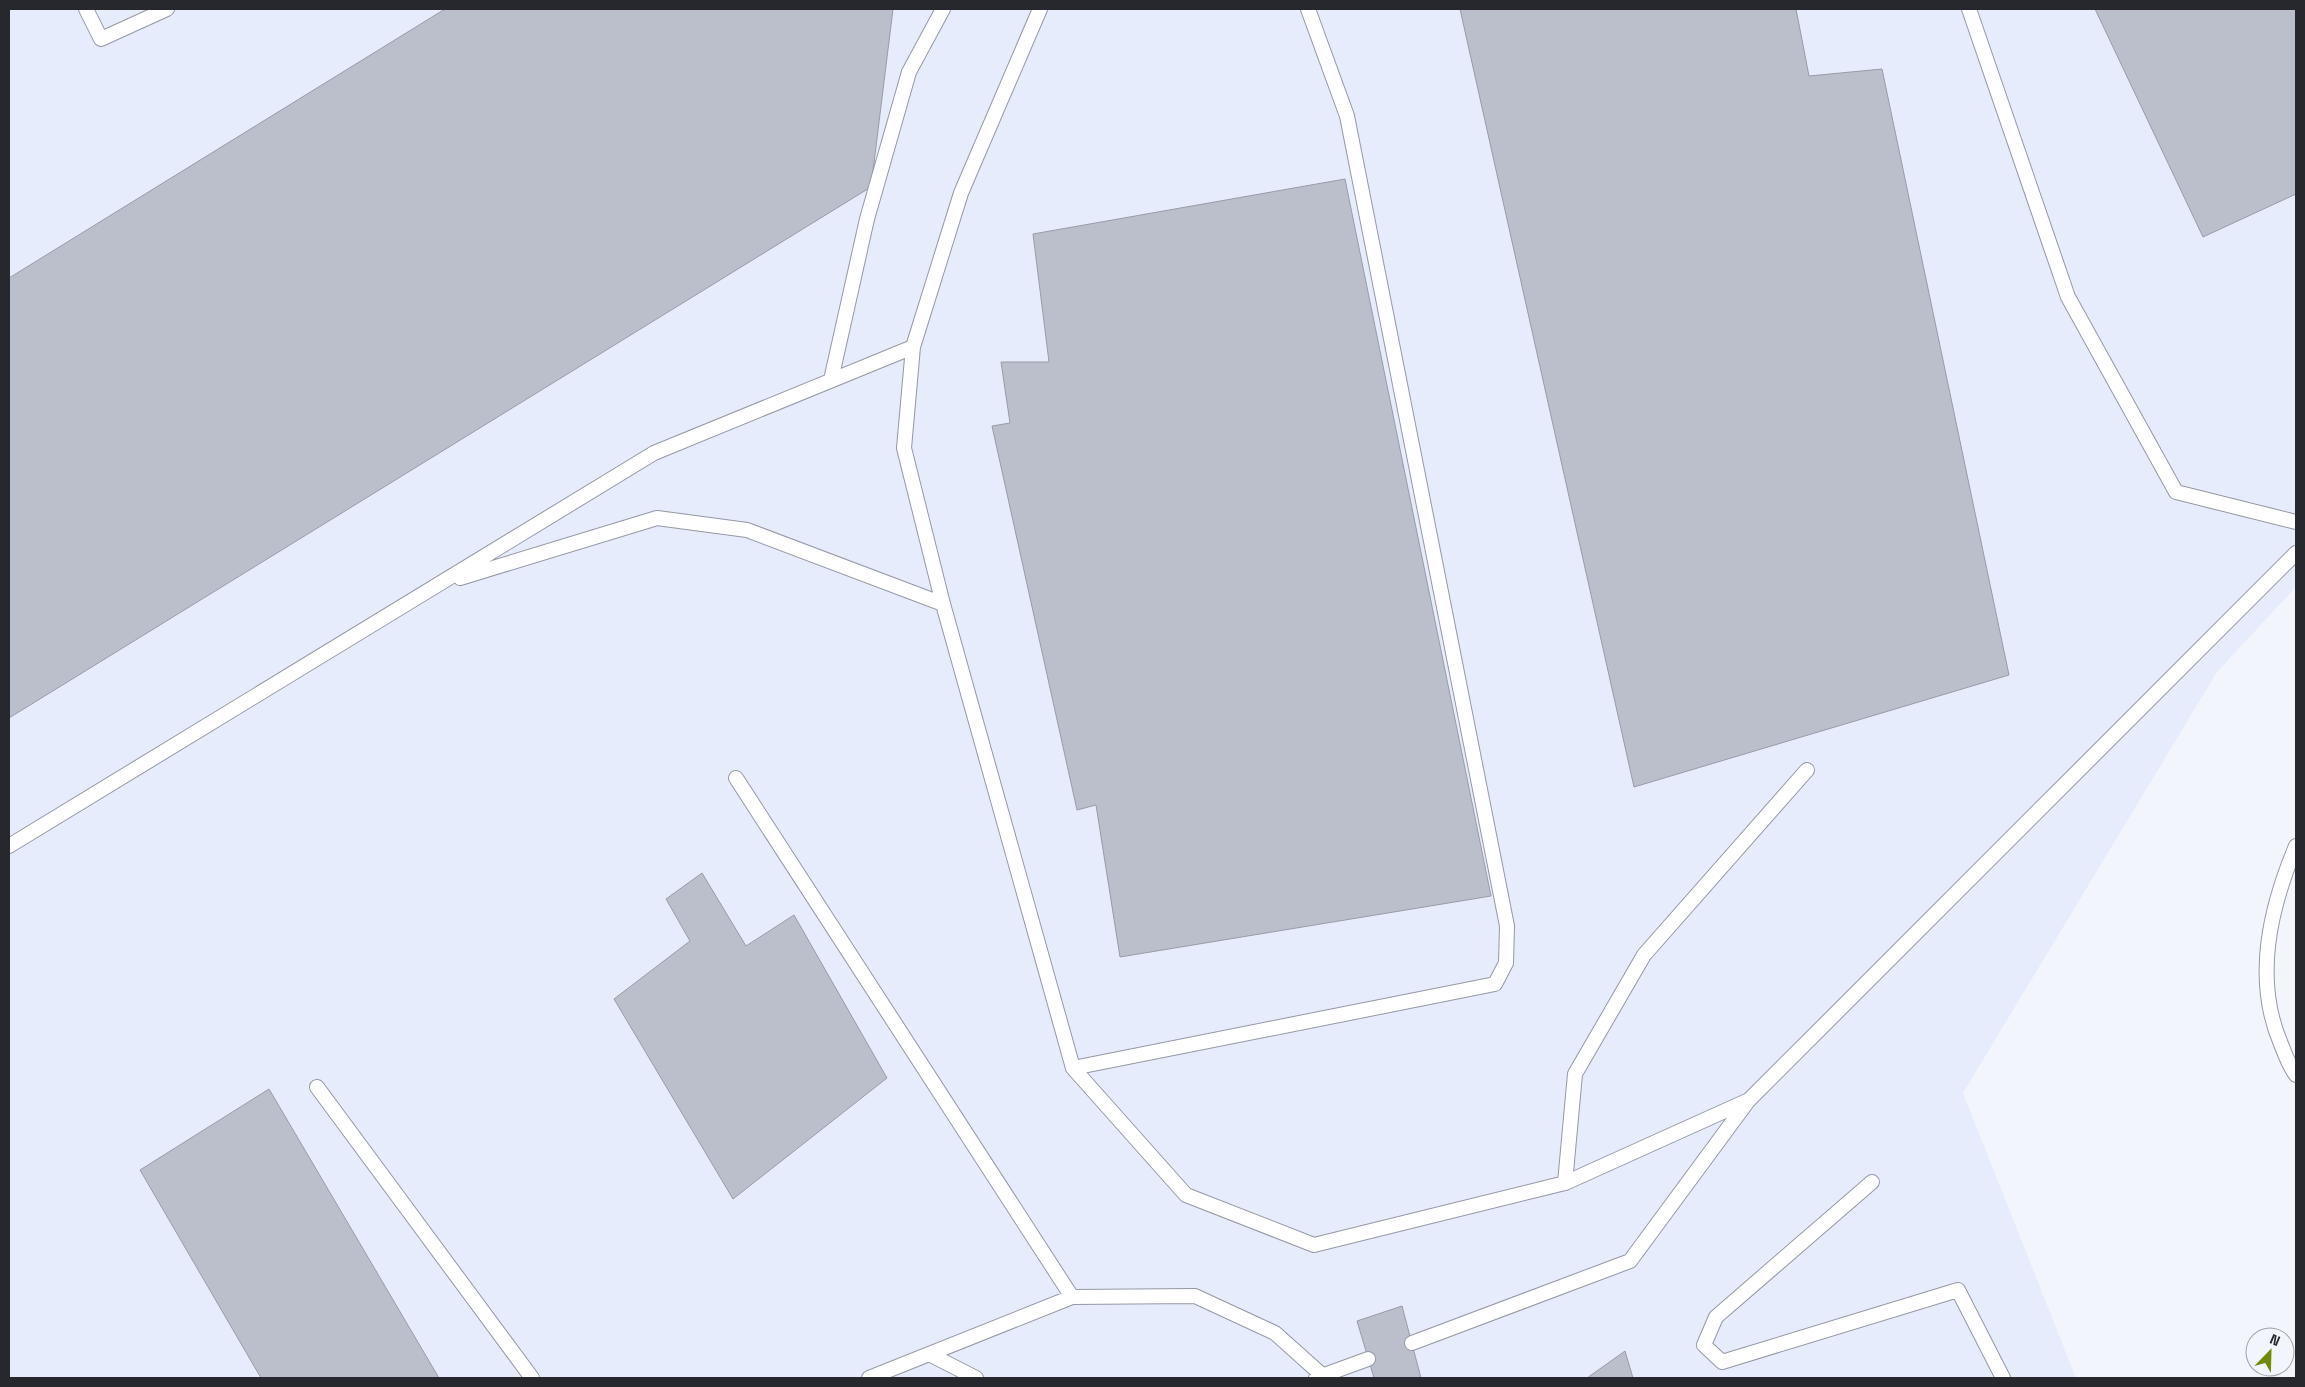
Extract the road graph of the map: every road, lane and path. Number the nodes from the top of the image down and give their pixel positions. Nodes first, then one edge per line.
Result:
1 (86, 9) edge
2 (167, 9) edge
3 (943, 9) edge
4 (1040, 9) edge
5 (1308, 9) edge
6 (1969, 9) edge
7 (913, 347) junction
8 (831, 380) junction
9 (2296, 522) edge
10 (2296, 553) edge
11 (440, 584) junction
12 (944, 604) junction
13 (1807, 770) dead end
14 (736, 778) dead end
15 (9, 846) edge
16 (2296, 846) edge
17 (1073, 1068) junction
18 (2296, 1075) edge
19 (317, 1087) dead end
20 (1749, 1100) junction
21 (1872, 1182) dead end
22 (1565, 1183) junction
23 (1072, 1297) junction
24 (1412, 1343) dead end
25 (928, 1354) junction
26 (1368, 1359) dead end
27 (1319, 1377) edge
28 (532, 1378) edge
29 (869, 1378) edge
30 (976, 1378) edge
31 (2003, 1378) edge

1 - 2 lane
3 - 8 lane
4 - 7 lane
5 - 17 lane
6 - 9 lane
7 - 8 lane
7 - 12 lane
8 - 11 lane
10 - 20 lane
11 - 12 lane
11 - 15 lane
12 - 17 lane
13 - 22 lane
14 - 23 lane
16 - 18 lane
17 - 22 lane
19 - 28 lane
20 - 22 lane
20 - 24 lane
21 - 31 lane
23 - 25 lane
23 - 27 lane
25 - 29 lane
25 - 30 lane
26 - 27 lane

